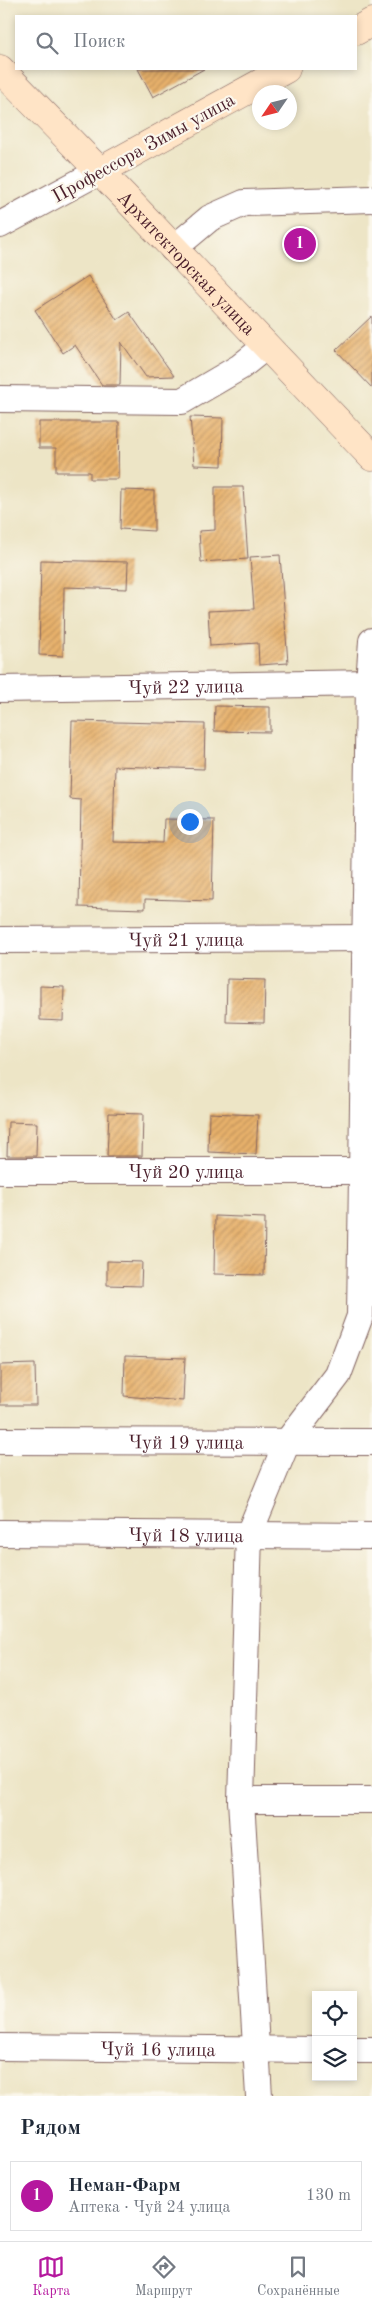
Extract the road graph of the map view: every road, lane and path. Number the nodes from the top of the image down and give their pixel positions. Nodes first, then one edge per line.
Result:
1 (372, 22) edge
2 (357, 30) edge
3 (0, 69) edge
4 (284, 70) edge
5 (100, 171) junction
6 (372, 199) edge
7 (0, 224) edge
8 (173, 249) junction
9 (265, 347) junction
10 (0, 400) edge
11 (368, 447) edge
12 (372, 641) edge
13 (371, 683) edge
14 (0, 689) edge
15 (369, 938) edge
16 (0, 940) edge
17 (0, 1171) edge
18 (367, 1171) edge
19 (0, 1441) edge
20 (287, 1442) junction
21 (372, 1442) edge
22 (0, 1533) edge
23 (249, 1534) junction
24 (372, 1536) edge
25 (241, 1800) junction
26 (372, 1800) edge
27 (0, 2047) edge
28 (312, 2050) edge
29 (357, 2050) edge
30 (372, 2050) edge
31 (257, 2051) junction
32 (258, 2096) edge

1 - 2 street
3 - 5 street, Архитекторская улица
4 - 5 street, Профессора Зимы улица
5 - 7 street, Профессора Зимы улица
5 - 8 street, Архитекторская улица
6 - 8 street
8 - 9 street, Архитекторская улица
9 - 10 street
9 - 11 street, Архитекторская улица
12 - 13 street
13 - 14 street, Чуй 22 улица
13 - 15 street
15 - 16 street, Чуй 21 улица
15 - 18 street
17 - 18 street, Чуй 20 улица
18 - 20 street
19 - 20 street, Чуй 19 улица
20 - 21 street, Чуй 19 улица
20 - 23 street
22 - 23 street, Чуй 18 улица
23 - 24 street, Чуй 18 улица
23 - 25 street
25 - 26 street
25 - 31 street
27 - 31 street, Чуй 16 улица
28 - 31 street, Чуй 16 улица
29 - 30 street
31 - 32 street

